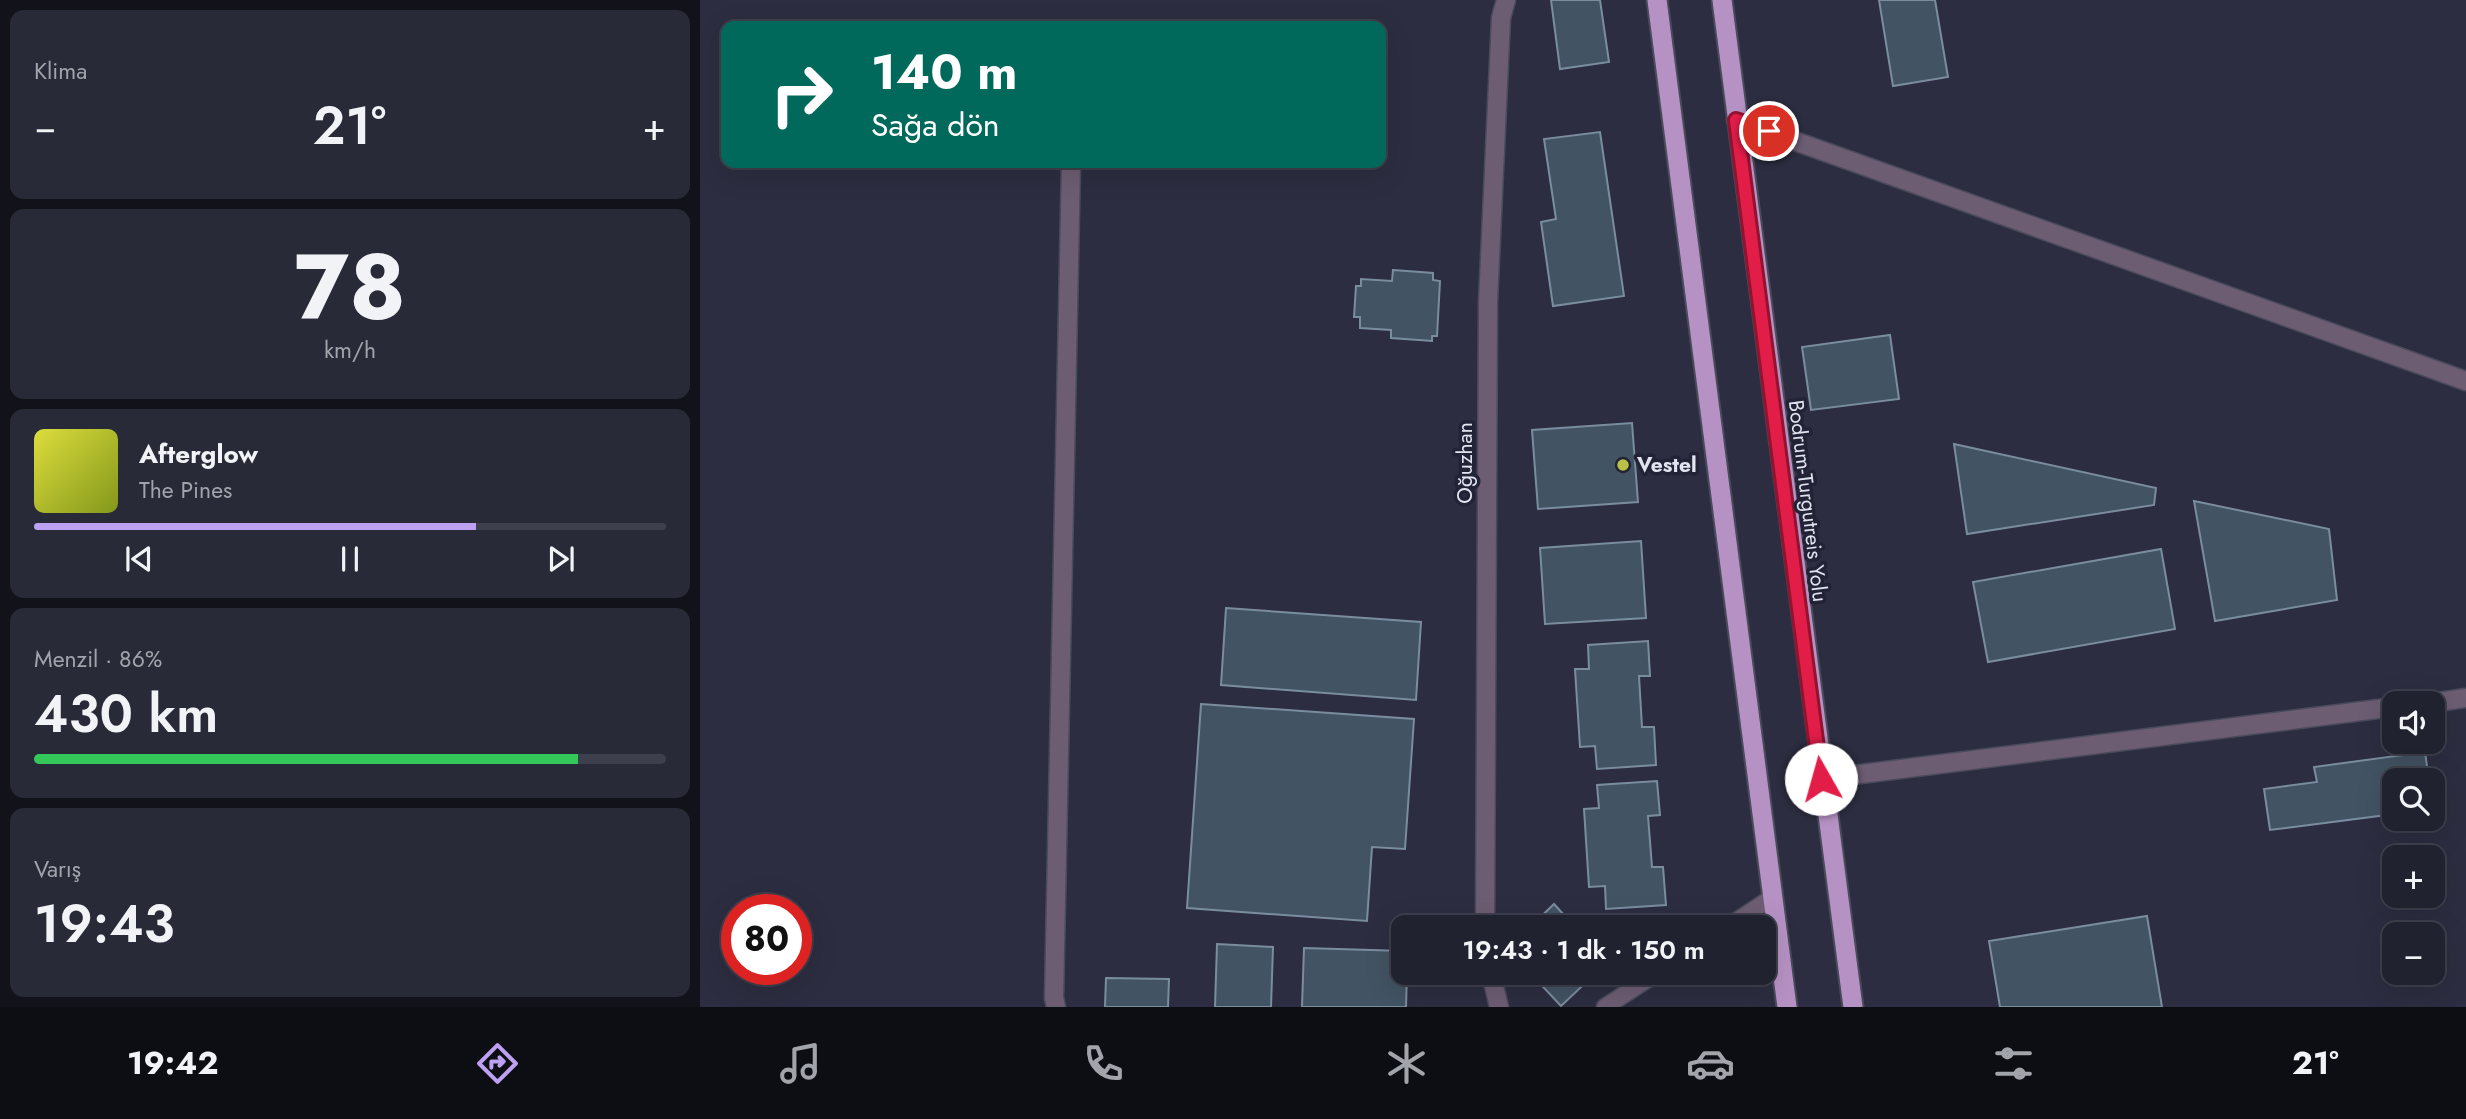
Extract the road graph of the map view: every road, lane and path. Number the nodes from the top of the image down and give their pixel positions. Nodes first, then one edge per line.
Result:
1 (1506, 0) edge
2 (1657, 0) edge
3 (1721, 0) edge
4 (1736, 120) junction
5 (1071, 168) edge
6 (2466, 381) edge
7 (2466, 698) edge
8 (2445, 701) edge
9 (2382, 709) edge
10 (1821, 779) junction
11 (1773, 897) junction
12 (1485, 915) edge
13 (1746, 915) edge
14 (1494, 985) edge
15 (1639, 985) edge
16 (1787, 1006) edge
17 (1056, 1007) edge
18 (1499, 1007) edge
19 (1605, 1007) edge
20 (1853, 1007) edge

1 - 12 street, Oğuzhan
2 - 11 highway
3 - 4 highway, Bodrum-Turgutreis Yolu
4 - 6 street
4 - 10 highway, Bodrum-Turgutreis Yolu
5 - 17 street
7 - 8 street
9 - 10 street
10 - 20 highway, Bodrum-Turgutreis Yolu
11 - 13 lane
11 - 16 highway
14 - 18 street
15 - 19 lane

